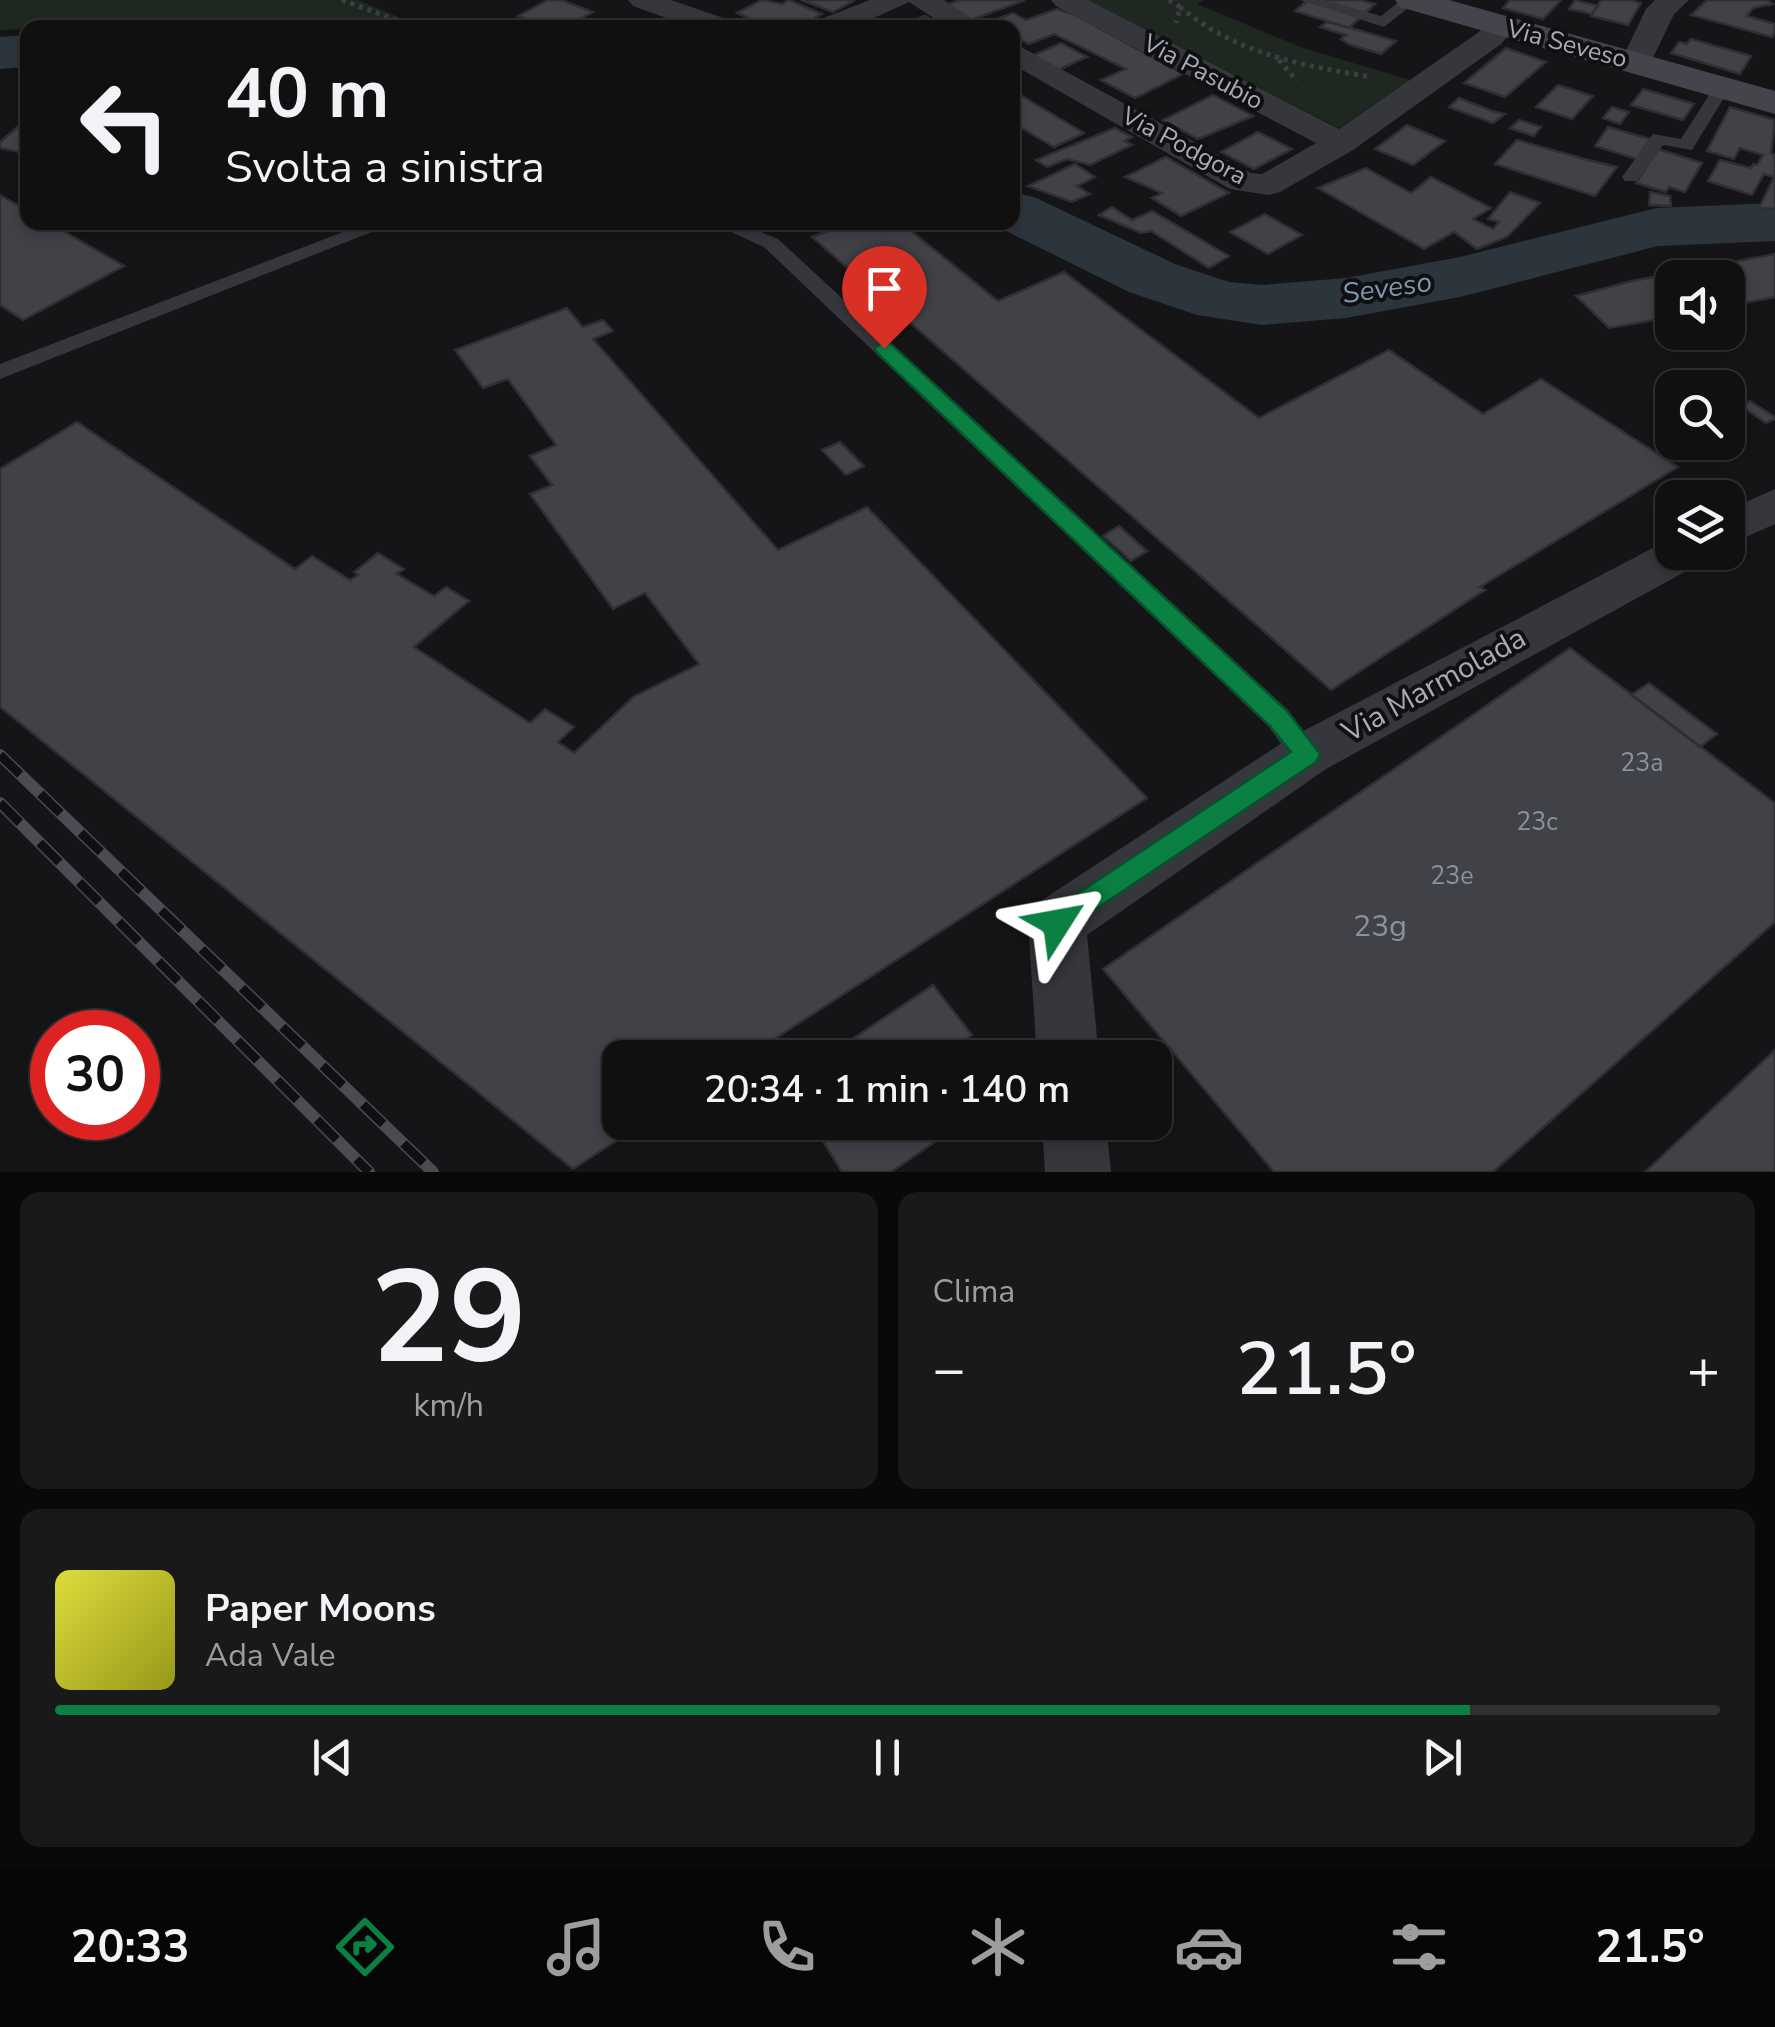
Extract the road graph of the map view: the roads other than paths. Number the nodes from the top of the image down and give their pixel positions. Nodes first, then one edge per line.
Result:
1 (644, 0) edge
2 (896, 0) edge
3 (923, 0) edge
4 (1066, 0) edge
5 (1308, 0) edge
6 (1411, 0) edge
7 (1674, 0) edge
8 (701, 20) edge
9 (845, 20) edge
10 (957, 20) edge
11 (1501, 26) junction
12 (1020, 56) edge
13 (1636, 63) junction
14 (1722, 88) junction
15 (1775, 103) edge
16 (1341, 143) junction
17 (1630, 177) dead end
18 (367, 230) edge
19 (738, 230) edge
20 (0, 372) edge
21 (1775, 505) edge
22 (1745, 521) edge
23 (1655, 567) edge
24 (1308, 754) junction
25 (1067, 1040) edge
26 (1075, 1140) edge
27 (1078, 1172) edge

1 - 8 street
2 - 9 street
3 - 10 street
4 - 16 street, Via Pasubio
5 - 6 lane
6 - 11 street, Via Seveso
7 - 13 street
11 - 13 street, Via Seveso
11 - 16 street, Via Podgora
12 - 16 street, Via Podgora
13 - 14 street, Via Seveso
14 - 15 street, Via Seveso
14 - 17 lane
18 - 20 lane
19 - 24 lane
21 - 22 street
23 - 24 street, Via Marmolada
24 - 25 street, Via Marmolada
26 - 27 street

